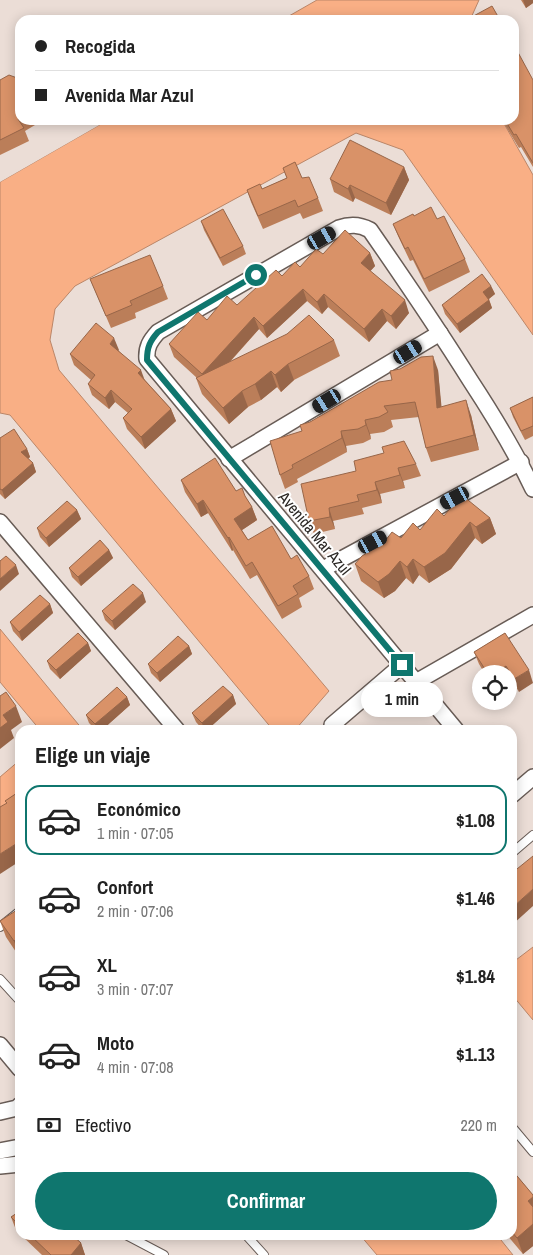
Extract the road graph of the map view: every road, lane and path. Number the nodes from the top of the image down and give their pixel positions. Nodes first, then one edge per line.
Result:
1 (440, 333) junction
2 (230, 459) junction
3 (521, 462) junction
4 (533, 489) edge
5 (0, 522) edge
6 (323, 569) junction
7 (533, 615) edge
8 (402, 665) junction
9 (416, 682) junction
10 (173, 725) edge
11 (332, 725) dead end
12 (452, 725) edge
13 (533, 777) edge
14 (517, 790) edge
15 (533, 835) edge
16 (517, 849) edge
17 (15, 914) edge
18 (0, 927) edge
19 (0, 979) edge
20 (15, 996) edge
21 (0, 1045) edge
22 (15, 1063) edge
23 (15, 1108) edge
24 (0, 1112) edge
25 (517, 1134) edge
26 (15, 1148) edge
27 (0, 1151) edge
28 (533, 1152) edge
29 (15, 1164) edge
30 (0, 1166) edge
31 (136, 1240) edge
32 (250, 1240) edge
33 (164, 1255) edge
34 (264, 1255) edge

1 - 2 street
1 - 2 street, Avenida Mar Azul
1 - 3 street
2 - 6 street, Avenida Mar Azul
3 - 4 street
3 - 6 street
5 - 10 street
6 - 8 street, Avenida Mar Azul
7 - 9 street
8 - 9 street, Avenida Mar Azul
8 - 11 street
9 - 12 street, Avenida Mar Azul
13 - 14 street
15 - 16 lane
17 - 18 lane
19 - 20 lane
21 - 22 street
23 - 24 street
25 - 28 lane
26 - 27 street
29 - 30 street
31 - 33 lane
32 - 34 lane

